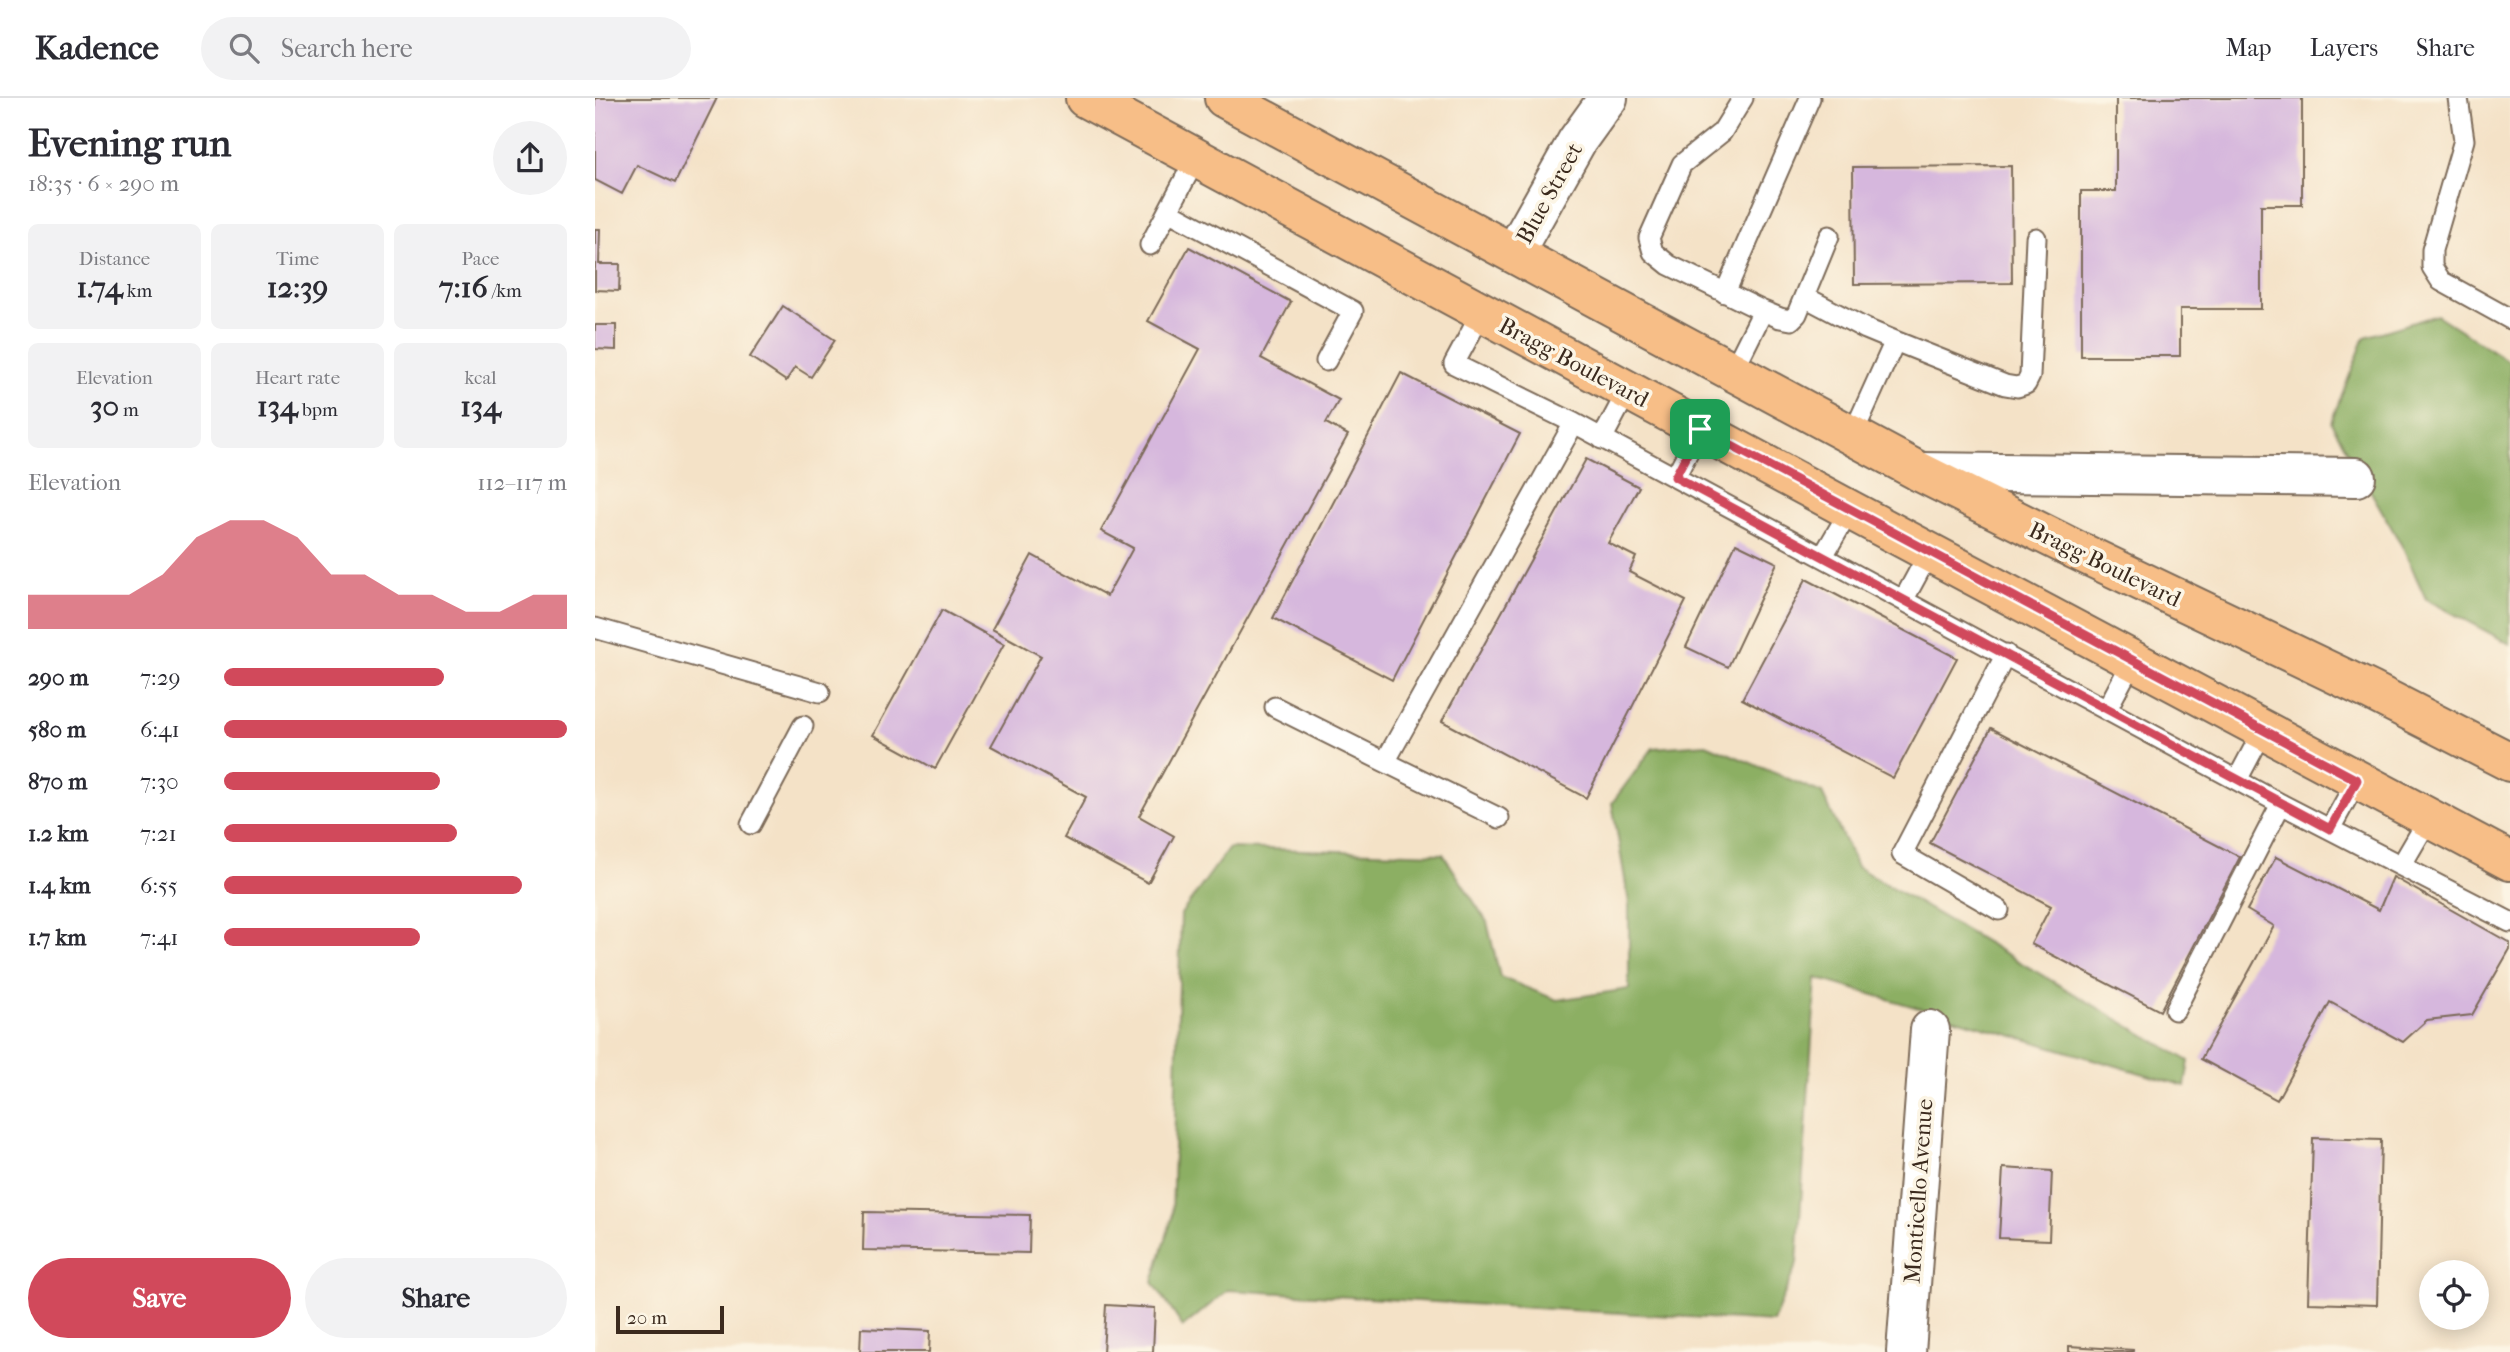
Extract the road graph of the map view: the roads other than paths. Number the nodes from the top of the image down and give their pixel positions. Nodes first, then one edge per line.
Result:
1 (1085, 98) edge
2 (1224, 98) edge
3 (1608, 98) edge
4 (1743, 98) edge
5 (1810, 98) edge
6 (2458, 98) edge
7 (1582, 116) edge
8 (1196, 158) junction
9 (1168, 211) junction
10 (1829, 236) dead end
11 (2036, 238) dead end
12 (1150, 245) dead end
13 (1514, 253) junction
14 (1725, 293) junction
15 (1805, 297) junction
16 (1763, 311) junction
17 (1482, 312) junction
18 (2510, 319) edge
19 (1895, 341) junction
20 (1326, 361) dead end
21 (1733, 371) junction
22 (1628, 390) junction
23 (1574, 423) junction
24 (1700, 429) junction
25 (1853, 434) junction
26 (1602, 439) junction
27 (1920, 472) junction
28 (1675, 477) junction
29 (2356, 477) dead end
30 (1850, 510) junction
31 (1930, 551) junction
32 (1823, 556) junction
33 (1904, 599) junction
34 (595, 628) edge
35 (2006, 654) junction
36 (2133, 660) junction
37 (820, 692) dead end
38 (1275, 707) dead end
39 (2108, 709) junction
40 (803, 726) dead end
41 (2264, 729) junction
42 (1385, 762) junction
43 (2510, 762) edge
44 (2237, 780) junction
45 (2357, 780) junction
46 (2281, 804) junction
47 (1499, 818) dead end
48 (2429, 818) junction
49 (751, 824) dead end
50 (2330, 829) junction
51 (2510, 861) edge
52 (2401, 866) junction
53 (1999, 910) dead end
54 (2510, 922) edge
55 (2175, 1010) dead end
56 (1930, 1030) dead end
57 (1906, 1352) edge

1 - 8 main road, Bragg Boulevard
2 - 13 main road, Bragg Boulevard
3 - 7 street, Blue Street
4 - 14 lane
5 - 14 lane
6 - 18 lane
7 - 13 street, Blue Street
8 - 9 lane
8 - 17 main road, Bragg Boulevard
9 - 12 lane
9 - 20 lane
10 - 15 lane
11 - 19 lane
13 - 21 main road, Bragg Boulevard
14 - 16 lane
15 - 16 lane
15 - 19 lane
16 - 21 lane
17 - 22 main road, Bragg Boulevard
17 - 23 lane
19 - 25 lane
21 - 25 main road, Bragg Boulevard
22 - 24 main road, Bragg Boulevard
22 - 26 lane
23 - 26 lane
23 - 42 lane
24 - 28 lane
24 - 30 main road, Bragg Boulevard
25 - 27 main road, Bragg Boulevard
26 - 28 lane
27 - 29 street
27 - 43 main road, Bragg Boulevard
28 - 32 lane
30 - 31 main road, Bragg Boulevard
30 - 32 lane
31 - 33 lane
31 - 36 main road, Bragg Boulevard
32 - 33 lane
33 - 35 lane
34 - 37 lane
35 - 39 lane
35 - 53 lane
36 - 39 lane
36 - 41 main road, Bragg Boulevard
38 - 42 lane
39 - 44 lane
40 - 49 lane
41 - 44 lane
41 - 45 main road, Bragg Boulevard
42 - 47 lane
44 - 46 lane
45 - 48 main road, Bragg Boulevard
45 - 50 lane
46 - 50 lane
46 - 55 lane
48 - 51 main road, Bragg Boulevard
48 - 52 lane
50 - 52 lane
52 - 54 lane
56 - 57 street, Monticello Avenue

